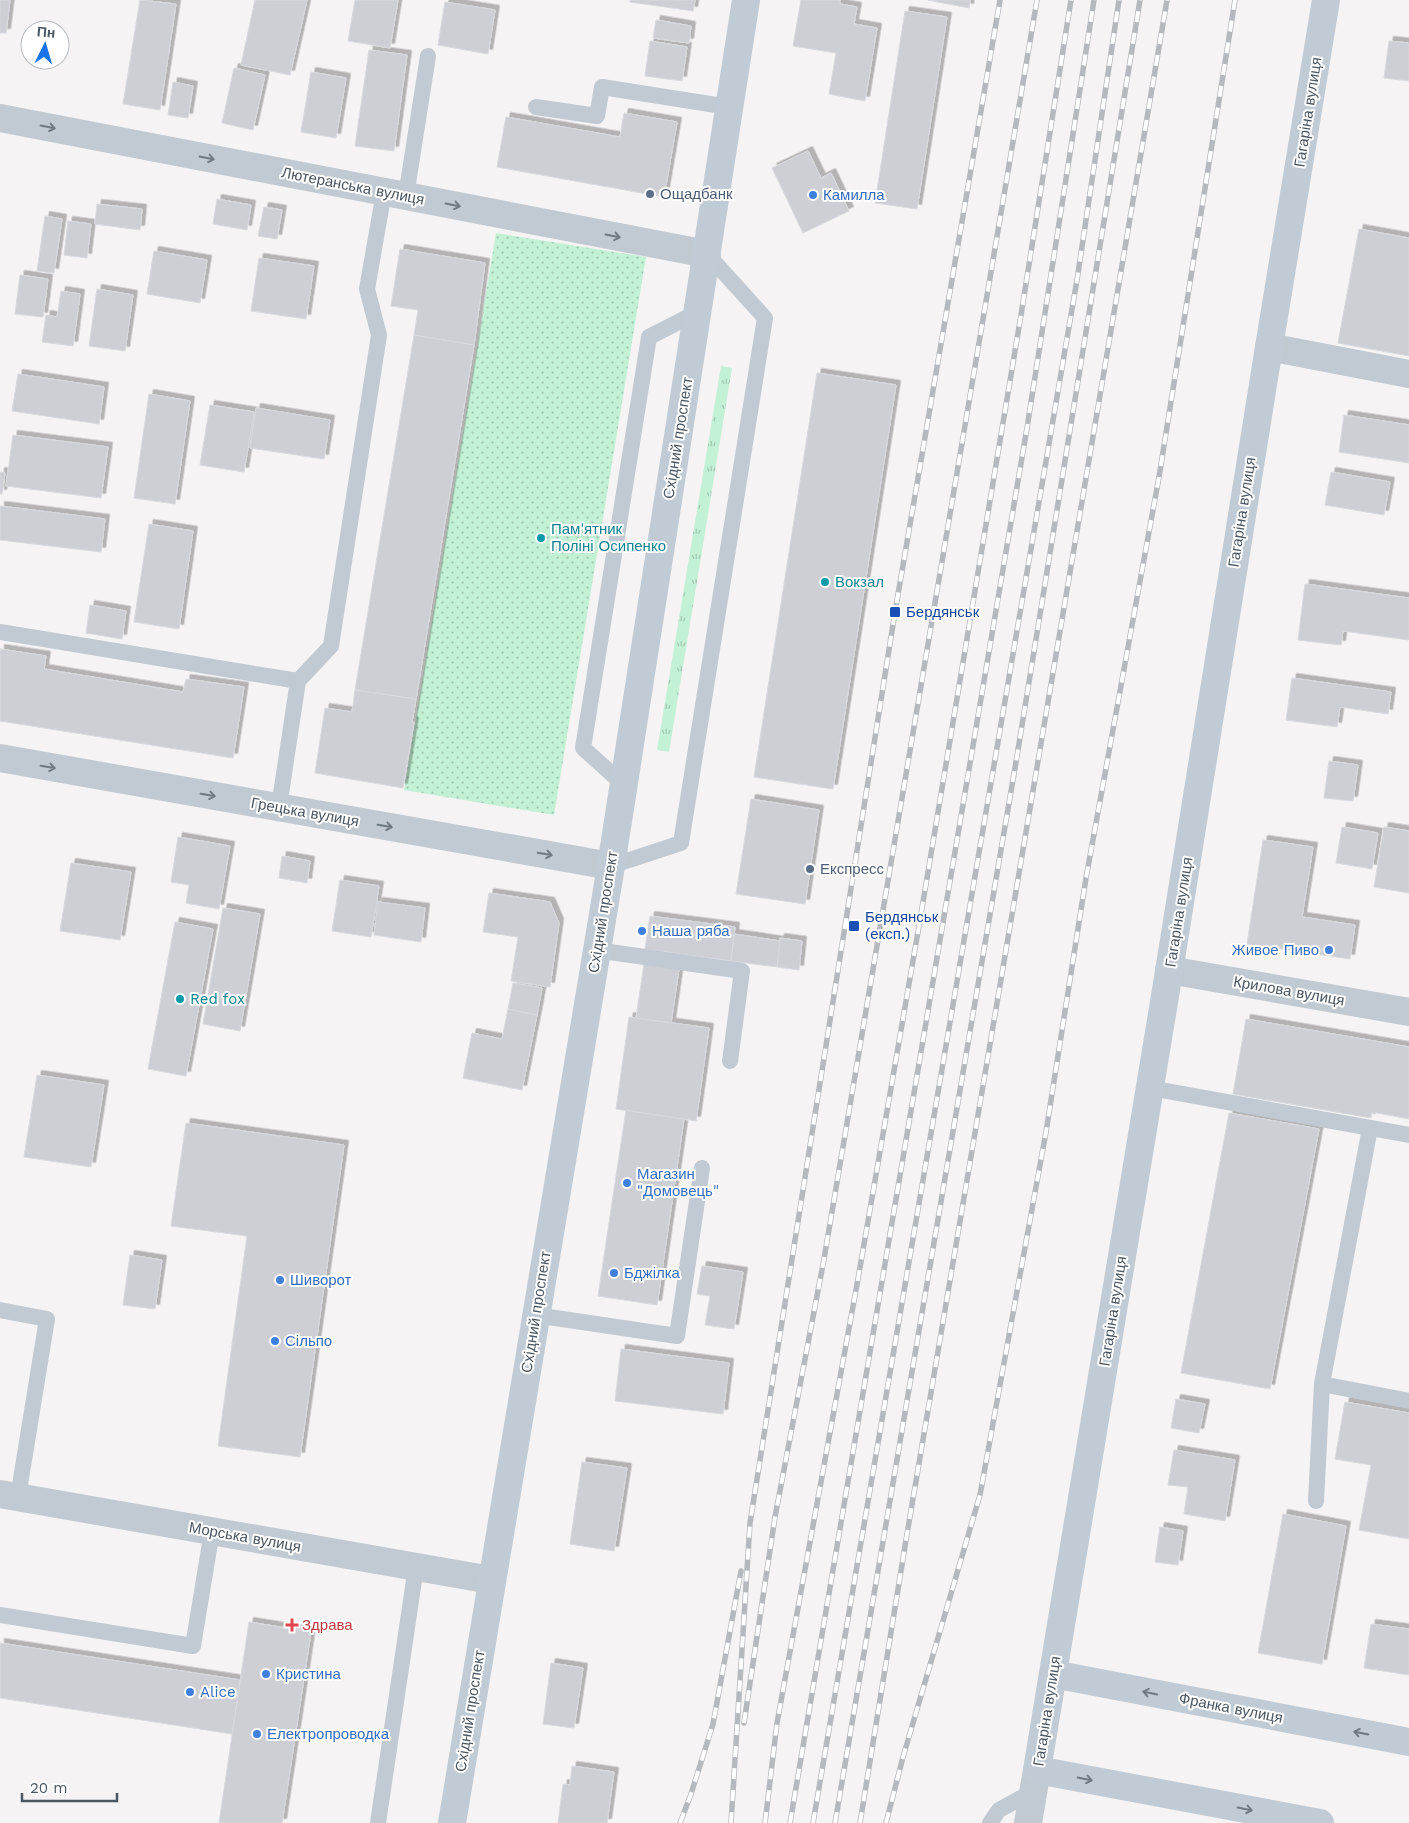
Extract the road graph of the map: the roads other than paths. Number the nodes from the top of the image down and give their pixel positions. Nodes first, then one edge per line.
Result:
1 (746, 0) edge
2 (1326, 0) edge
3 (428, 56) dead end
4 (536, 107) dead end
5 (729, 107) junction
6 (0, 118) edge
7 (395, 194) junction
8 (707, 254) junction
9 (698, 312) junction
10 (1269, 347) junction
11 (1409, 374) edge
12 (0, 632) edge
13 (298, 681) junction
14 (0, 758) edge
15 (623, 784) junction
16 (279, 807) junction
17 (611, 866) junction
18 (596, 950) junction
19 (1169, 970) junction
20 (1409, 1012) edge
21 (730, 1061) dead end
22 (1150, 1088) junction
23 (1370, 1128) junction
24 (1409, 1135) edge
25 (702, 1168) dead end
26 (0, 1310) edge
27 (535, 1315) junction
28 (1322, 1384) junction
29 (1409, 1401) edge
30 (9, 1496) edge
31 (1316, 1501) dead end
32 (212, 1532) junction
33 (416, 1567) junction
34 (491, 1580) junction
35 (0, 1615) edge
36 (1053, 1674) junction
37 (1409, 1742) edge
38 (1036, 1780) junction
39 (378, 1823) edge
40 (452, 1823) edge
41 (990, 1823) edge
42 (1028, 1823) edge
43 (1320, 1823) edge

1 - 5 street, Східний проспект
2 - 10 street, Гагаріна вулиця
3 - 7 lane
4 - 5 lane
5 - 8 street, Східний проспект
6 -> 7 street, Лютеранська вулиця
7 -> 8 street, Лютеранська вулиця
7 - 13 lane
8 - 9 street, Східний проспект
8 - 17 lane
9 - 15 street, Східний проспект
9 - 15 lane
10 - 11 street
10 - 19 street, Гагаріна вулиця
12 - 13 lane
13 - 16 lane
14 -> 16 street, Грецька вулиця
15 - 17 street, Східний проспект
16 -> 17 street, Грецька вулиця
17 - 18 street, Східний проспект
18 - 21 lane
18 - 27 street, Східний проспект
19 - 20 street, Крилова вулиця
19 - 22 street, Гагаріна вулиця
22 - 23 lane
22 - 36 street, Гагаріна вулиця
23 - 24 lane
23 - 28 lane
25 - 27 lane
26 - 30 lane
27 - 34 street, Східний проспект
28 - 29 lane
28 - 31 lane
30 - 32 street, Морська вулиця
32 - 33 street, Морська вулиця
32 - 35 lane
33 - 34 street, Морська вулиця
33 - 39 lane
34 - 40 street, Східний проспект
37 -> 36 street, Франка вулиця
36 - 38 street, Гагаріна вулиця
38 - 41 lane
38 - 42 street, Гагаріна вулиця
38 -> 43 street

